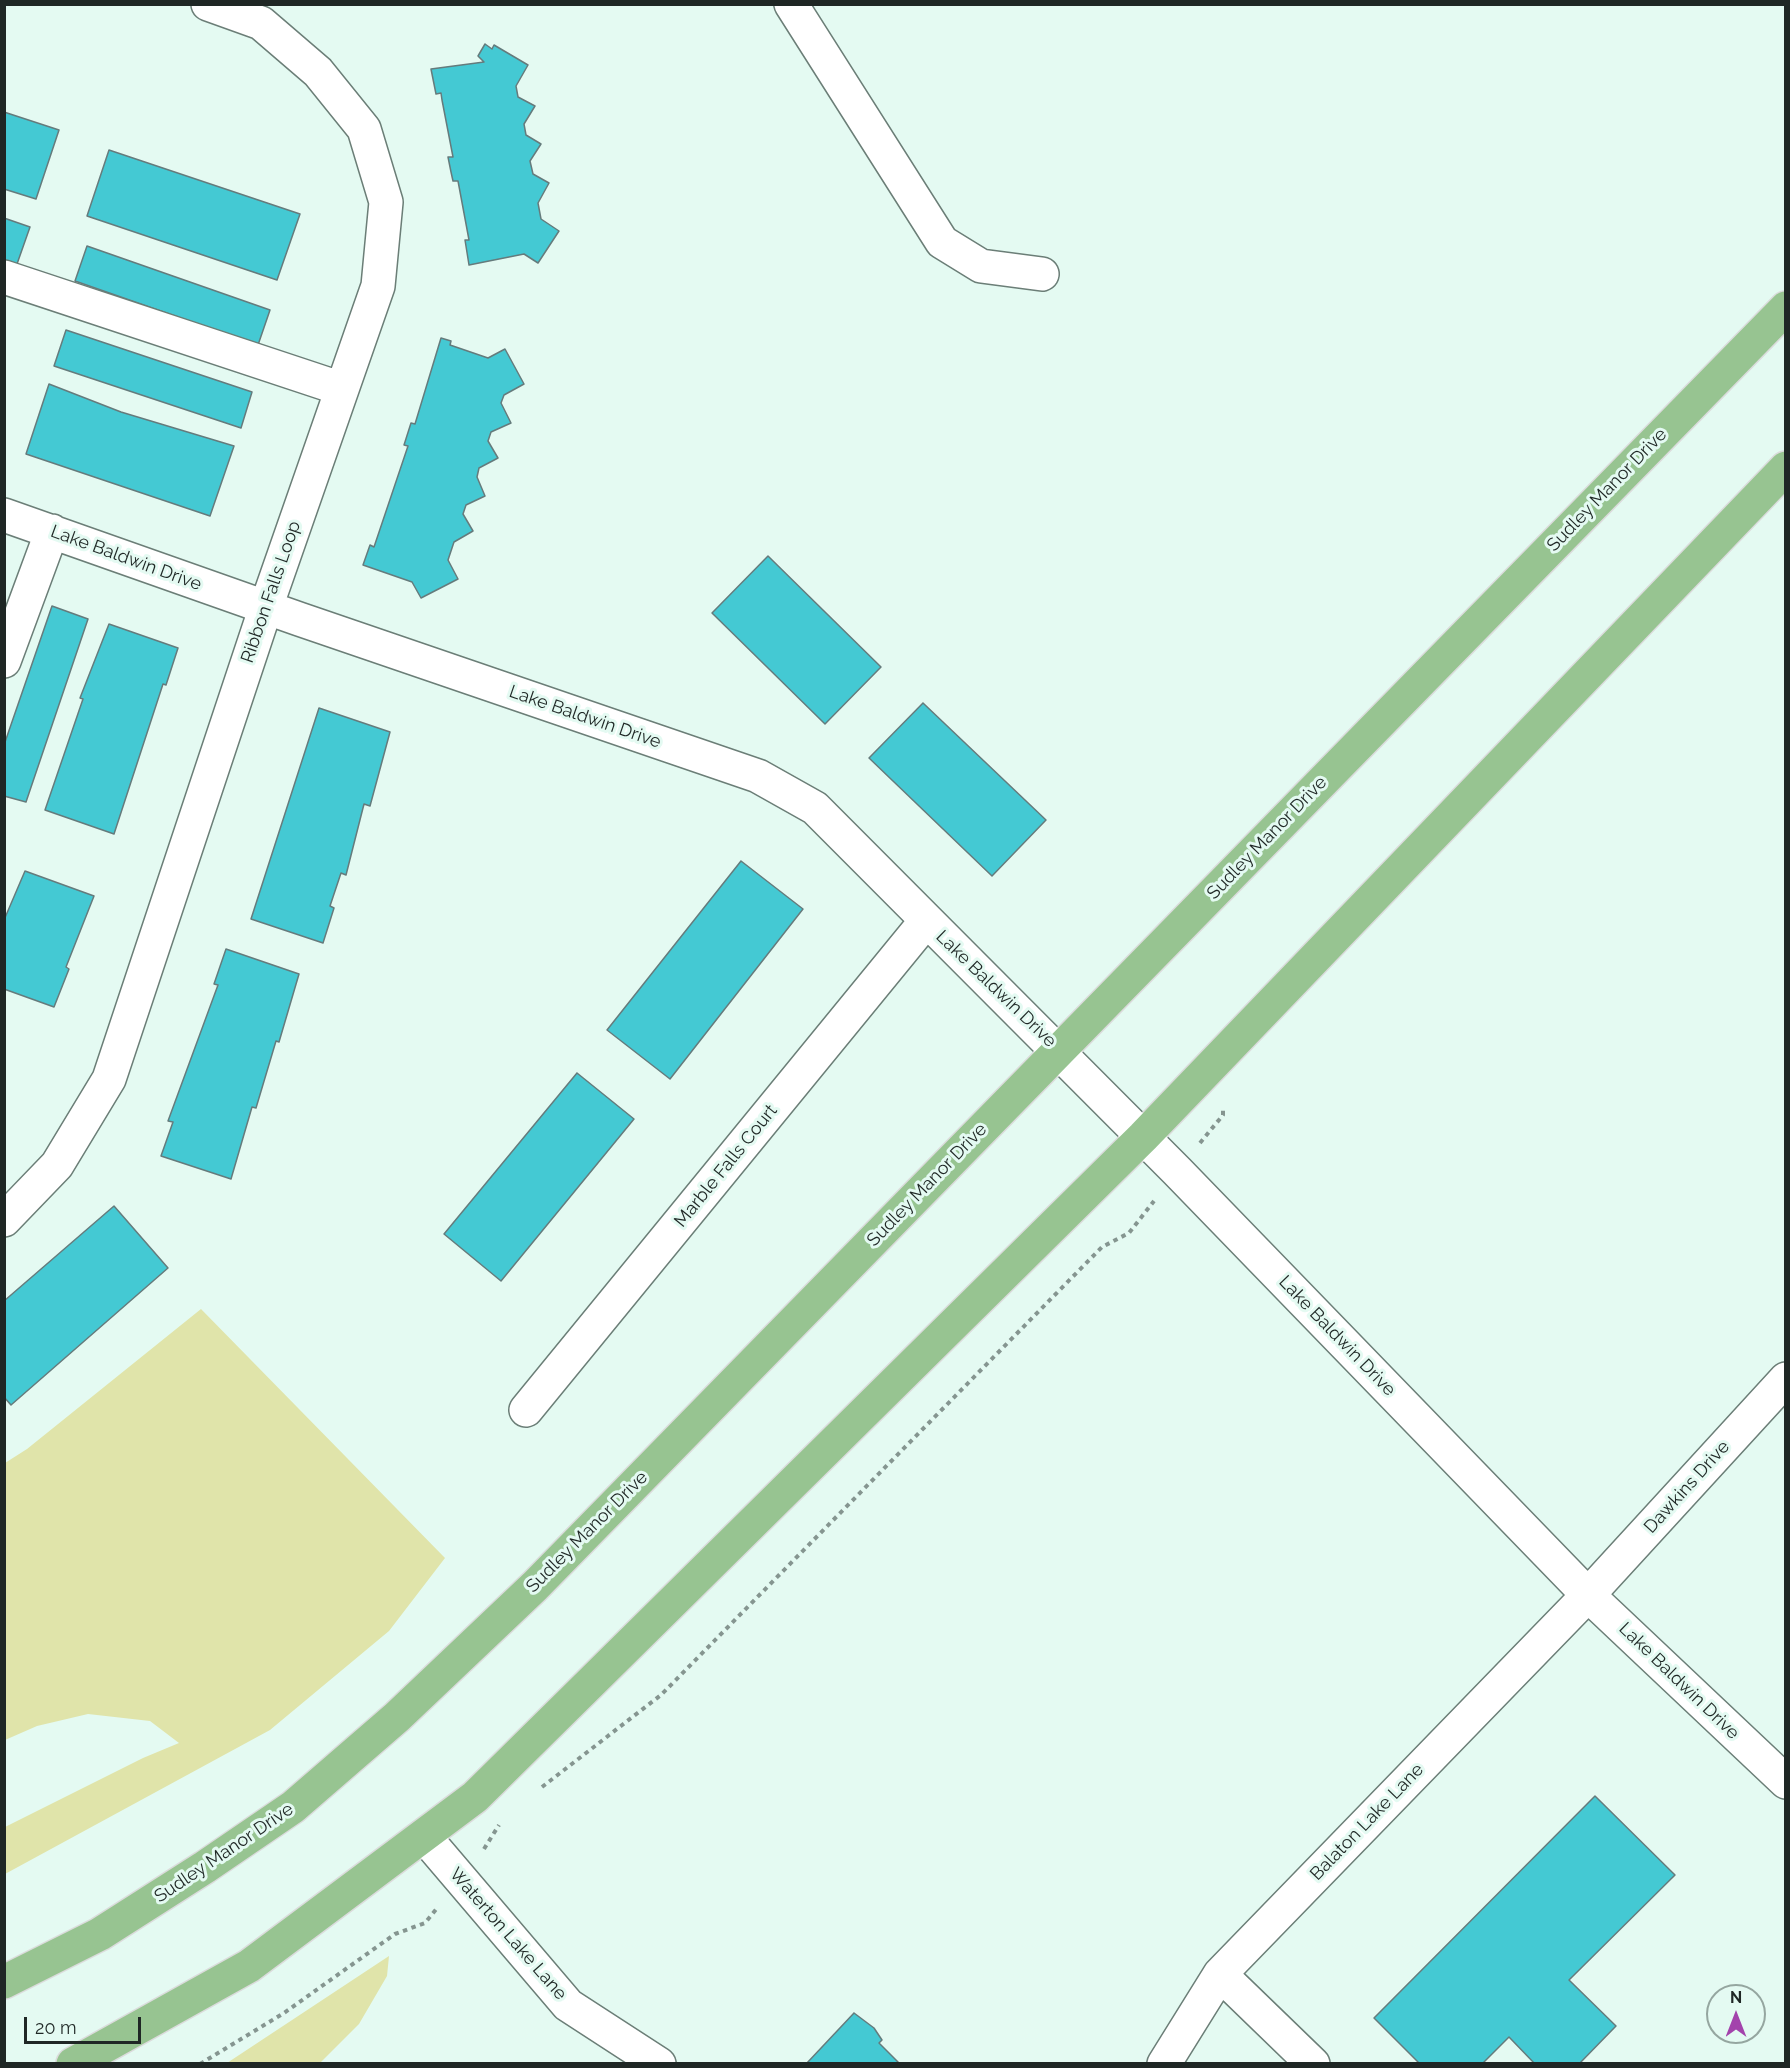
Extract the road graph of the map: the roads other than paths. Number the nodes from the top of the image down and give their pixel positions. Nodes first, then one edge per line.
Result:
1 (208, 4) edge
2 (791, 4) edge
3 (1042, 274) dead end
4 (4, 277) edge
5 (1785, 308) edge
6 (342, 389) junction
7 (1785, 468) edge
8 (4, 515) edge
9 (52, 531) junction
10 (266, 607) junction
11 (4, 661) edge
12 (926, 921) junction
13 (1059, 1051) junction
14 (1143, 1137) junction
15 (4, 1220) edge
16 (1783, 1386) edge
17 (526, 1410) dead end
18 (1588, 1595) junction
19 (1785, 1782) edge
20 (424, 1836) junction
21 (1220, 1974) junction
22 (4, 1982) edge
23 (1170, 2060) edge
24 (73, 2064) edge
25 (659, 2064) edge
26 (1313, 2064) edge

1 - 6 street, Ribbon Falls Loop
2 - 3 street
4 - 6 street
5 - 13 main road, Sudley Manor Drive
6 - 10 street, Ribbon Falls Loop
7 - 14 main road
8 - 9 street, Lake Baldwin Drive
9 - 10 street, Lake Baldwin Drive
9 - 11 street
10 - 12 street, Lake Baldwin Drive
10 - 15 street, Ribbon Falls Loop
12 - 13 street, Lake Baldwin Drive
12 - 17 street, Marble Falls Court
13 - 14 street, Lake Baldwin Drive
13 - 22 main road, Sudley Manor Drive
14 - 18 street, Lake Baldwin Drive
14 - 20 main road
16 - 18 street, Dawkins Drive
18 - 19 street, Lake Baldwin Drive
18 - 21 street, Balaton Lake Lane
20 - 24 main road
20 - 25 street, Waterton Lake Lane
21 - 23 street, Balaton Lake Lane
21 - 26 street

